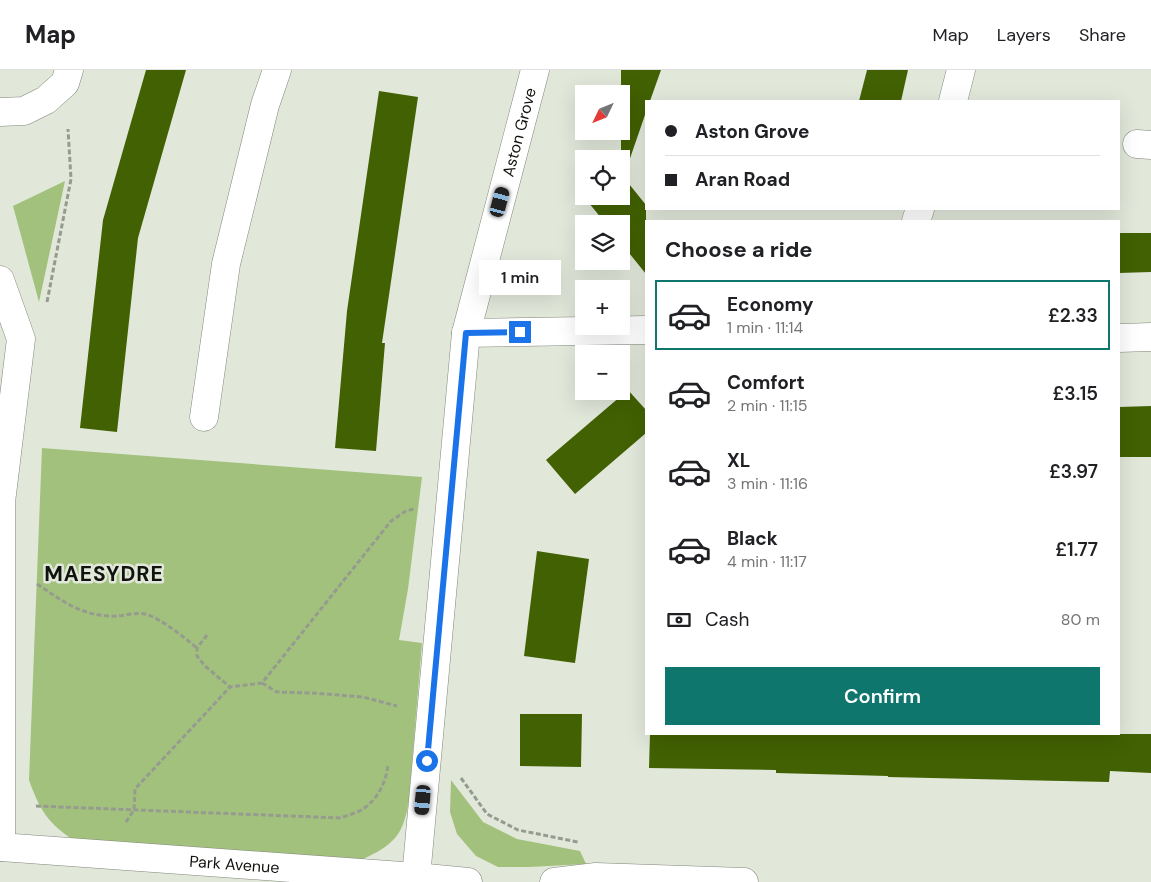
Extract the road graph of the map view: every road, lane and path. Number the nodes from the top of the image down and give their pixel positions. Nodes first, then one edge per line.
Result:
1 (277, 70) edge
2 (535, 70) edge
3 (961, 70) edge
4 (67, 76) edge
5 (953, 100) edge
6 (0, 112) edge
7 (0, 280) edge
8 (645, 330) edge
9 (466, 333) junction
10 (1151, 337) edge
11 (1120, 338) edge
12 (21, 339) junction
13 (204, 417) dead end
14 (450, 501) junction
15 (0, 502) edge
16 (1, 562) edge
17 (207, 635) dead end
18 (197, 648) junction
19 (262, 683) junction
20 (230, 687) junction
21 (398, 707) dead end
22 (427, 761) junction
23 (1, 805) edge
24 (134, 810) junction
25 (1, 847) edge
26 (102, 854) junction
27 (416, 877) junction
28 (596, 877) junction
29 (468, 882) edge
30 (554, 882) edge
31 (682, 882) edge
32 (744, 882) edge

1 - 13 street
2 - 9 street, Aston Grove
3 - 5 street
4 - 6 street
4 - 12 path
7 - 12 street
8 - 9 street
9 - 14 street, Aston Grove
10 - 11 street
12 - 15 street
14 - 19 path
14 - 22 street, Aston Grove
15 - 16 street
16 - 18 path
16 - 23 street
17 - 18 path
18 - 20 path
19 - 20 path
19 - 21 path
20 - 24 path
22 - 24 path
22 - 27 street, Aston Grove
22 - 28 path
23 - 24 path
23 - 25 street
24 - 26 path
25 - 26 street, Park Avenue
26 - 27 street, Park Avenue
27 - 29 street, Park Avenue
28 - 30 street
28 - 31 street
31 - 32 street

